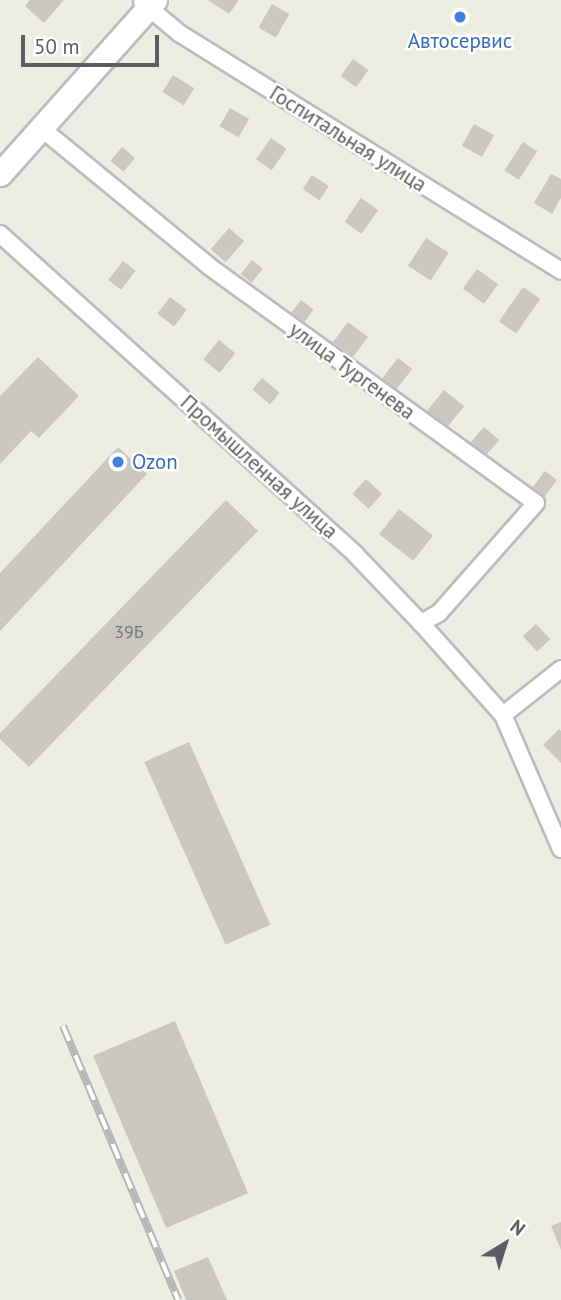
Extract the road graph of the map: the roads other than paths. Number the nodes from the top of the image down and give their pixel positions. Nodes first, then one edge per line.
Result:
1 (148, 3) edge
2 (41, 128) junction
3 (2, 166) edge
4 (0, 234) edge
5 (561, 271) edge
6 (421, 623) junction
7 (561, 669) edge
8 (503, 715) junction
9 (561, 849) edge

1 - 2 main road
1 - 5 street, Госпитальная улица
2 - 3 main road
2 - 6 street, улица Тургенева
4 - 6 street, Промышленная улица
6 - 8 street, Промышленная улица
7 - 8 street
8 - 9 street, Промышленная улица

